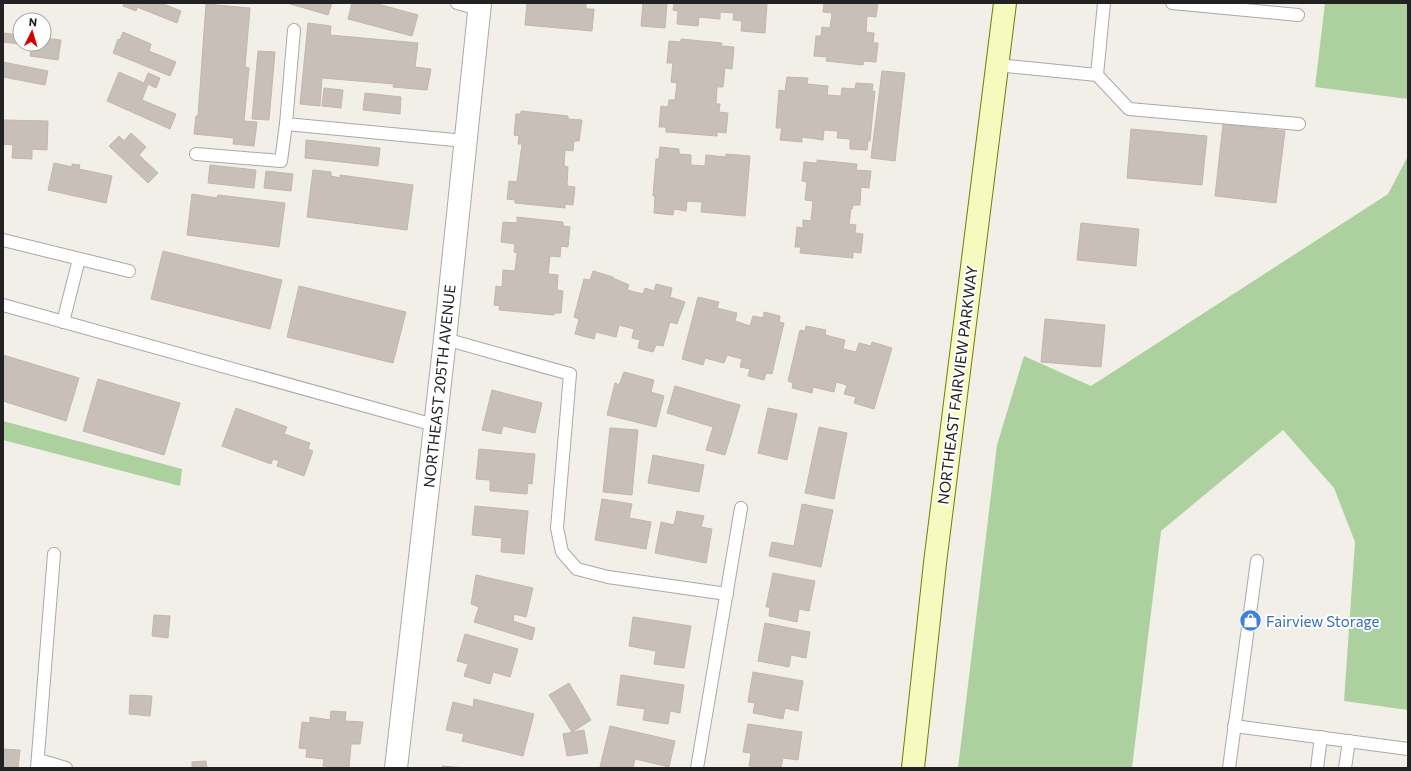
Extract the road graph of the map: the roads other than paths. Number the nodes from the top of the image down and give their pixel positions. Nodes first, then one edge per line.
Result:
1 (457, 3) edge
2 (1005, 3) edge
3 (1104, 3) edge
4 (1174, 3) edge
5 (479, 6) edge
6 (1298, 15) dead end
7 (294, 30) dead end
8 (997, 65) junction
9 (1097, 75) junction
10 (286, 124) junction
11 (1300, 124) dead end
12 (465, 141) junction
13 (196, 154) dead end
14 (3, 240) edge
15 (79, 259) junction
16 (129, 271) dead end
17 (3, 305) edge
18 (63, 322) junction
19 (445, 339) junction
20 (434, 425) junction
21 (741, 508) dead end
22 (54, 554) dead end
23 (1257, 561) dead end
24 (727, 594) junction
25 (1234, 726) junction
26 (1321, 737) junction
27 (1349, 741) junction
28 (1408, 749) edge
29 (38, 764) edge
30 (66, 768) edge
31 (396, 768) edge
32 (698, 768) edge
33 (913, 768) edge
34 (1229, 768) edge
35 (1317, 768) edge
36 (1345, 768) edge

1 - 5 lane
2 - 8 main road, NORTHEAST FAIRVIEW PARKWAY
3 - 9 lane
4 - 6 lane
5 - 12 street, NORTHEAST 205TH AVENUE
7 - 10 lane
8 - 9 lane
8 - 33 main road, NORTHEAST FAIRVIEW PARKWAY
9 - 11 lane
10 - 12 lane
10 - 13 lane
12 - 19 street, NORTHEAST 205TH AVENUE
14 - 15 lane
15 - 16 lane
15 - 18 lane
17 - 18 lane
18 - 20 lane
19 - 20 street, NORTHEAST 205TH AVENUE
19 - 24 lane
20 - 31 street, NORTHEAST 205TH AVENUE
21 - 24 lane
22 - 29 lane
23 - 25 lane
24 - 32 lane
25 - 26 lane
25 - 34 lane
26 - 27 lane
26 - 35 lane
27 - 28 lane
27 - 36 lane
29 - 30 lane

